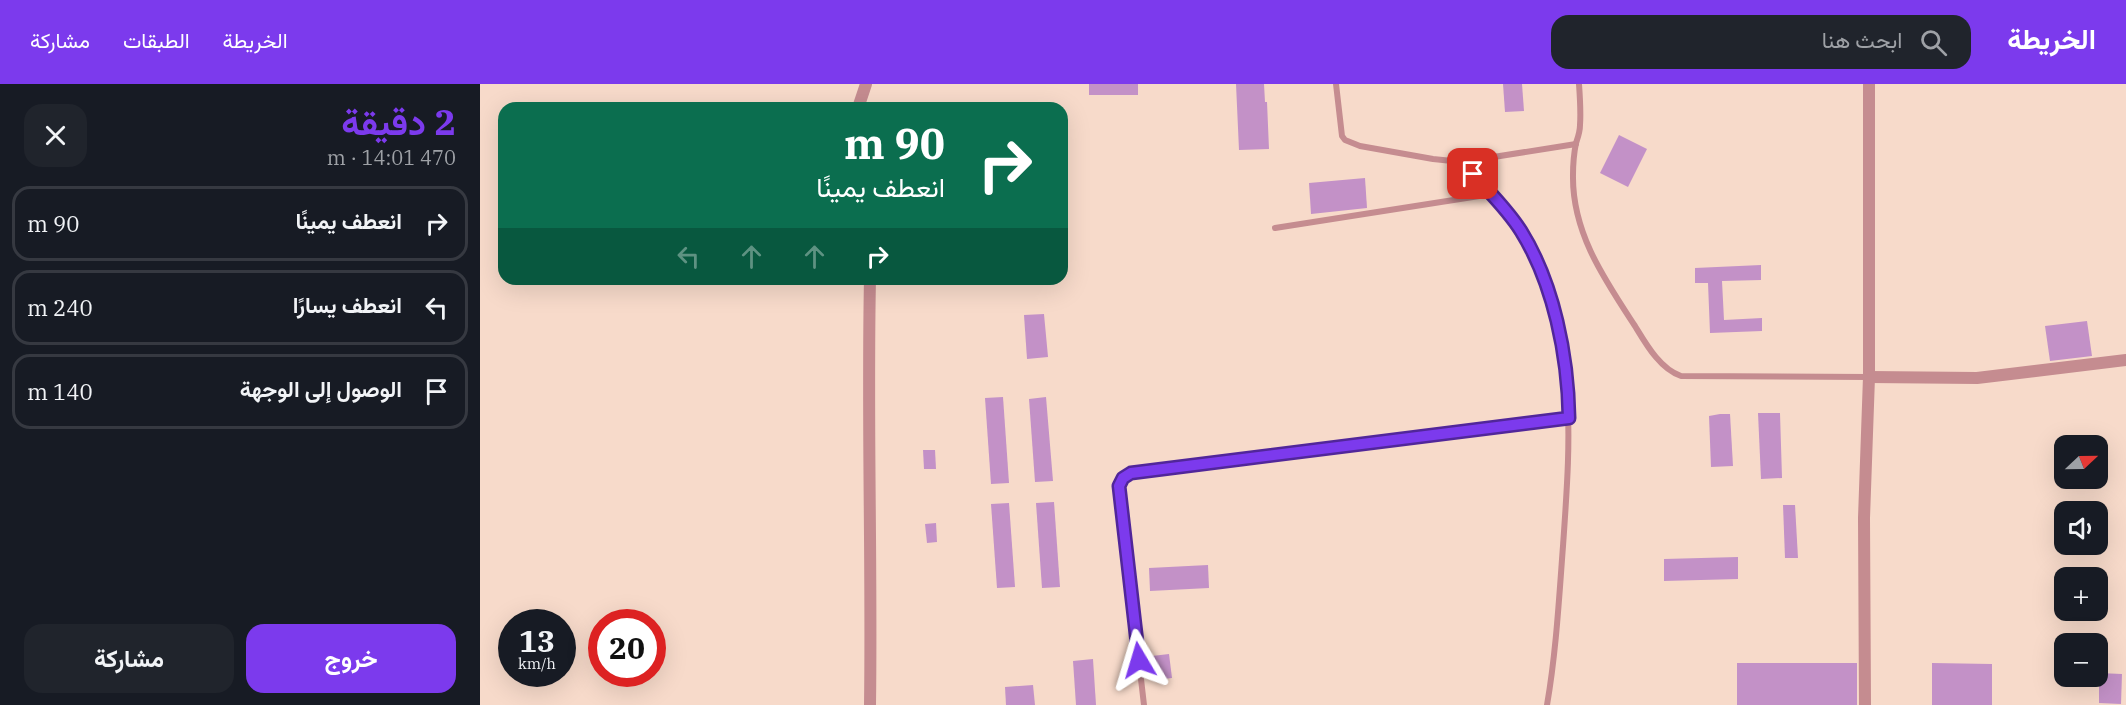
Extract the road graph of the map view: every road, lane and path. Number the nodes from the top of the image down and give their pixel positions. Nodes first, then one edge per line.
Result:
1 (866, 84) edge
2 (1336, 84) edge
3 (1579, 84) edge
4 (1869, 84) edge
5 (860, 102) edge
6 (1576, 144) junction
7 (1462, 162) junction
8 (1492, 194) junction
9 (1275, 228) dead end
10 (870, 285) edge
11 (2126, 360) edge
12 (1869, 377) junction
13 (1569, 418) junction
14 (870, 705) edge
15 (1144, 705) edge
16 (1547, 705) edge
17 (1865, 705) edge

1 - 5 street
2 - 7 lane
3 - 6 lane
4 - 12 street
6 - 7 lane
6 - 12 lane
7 - 8 lane
8 - 9 lane
8 - 13 lane
10 - 14 street
11 - 12 street
12 - 17 street
13 - 15 lane
13 - 16 lane

